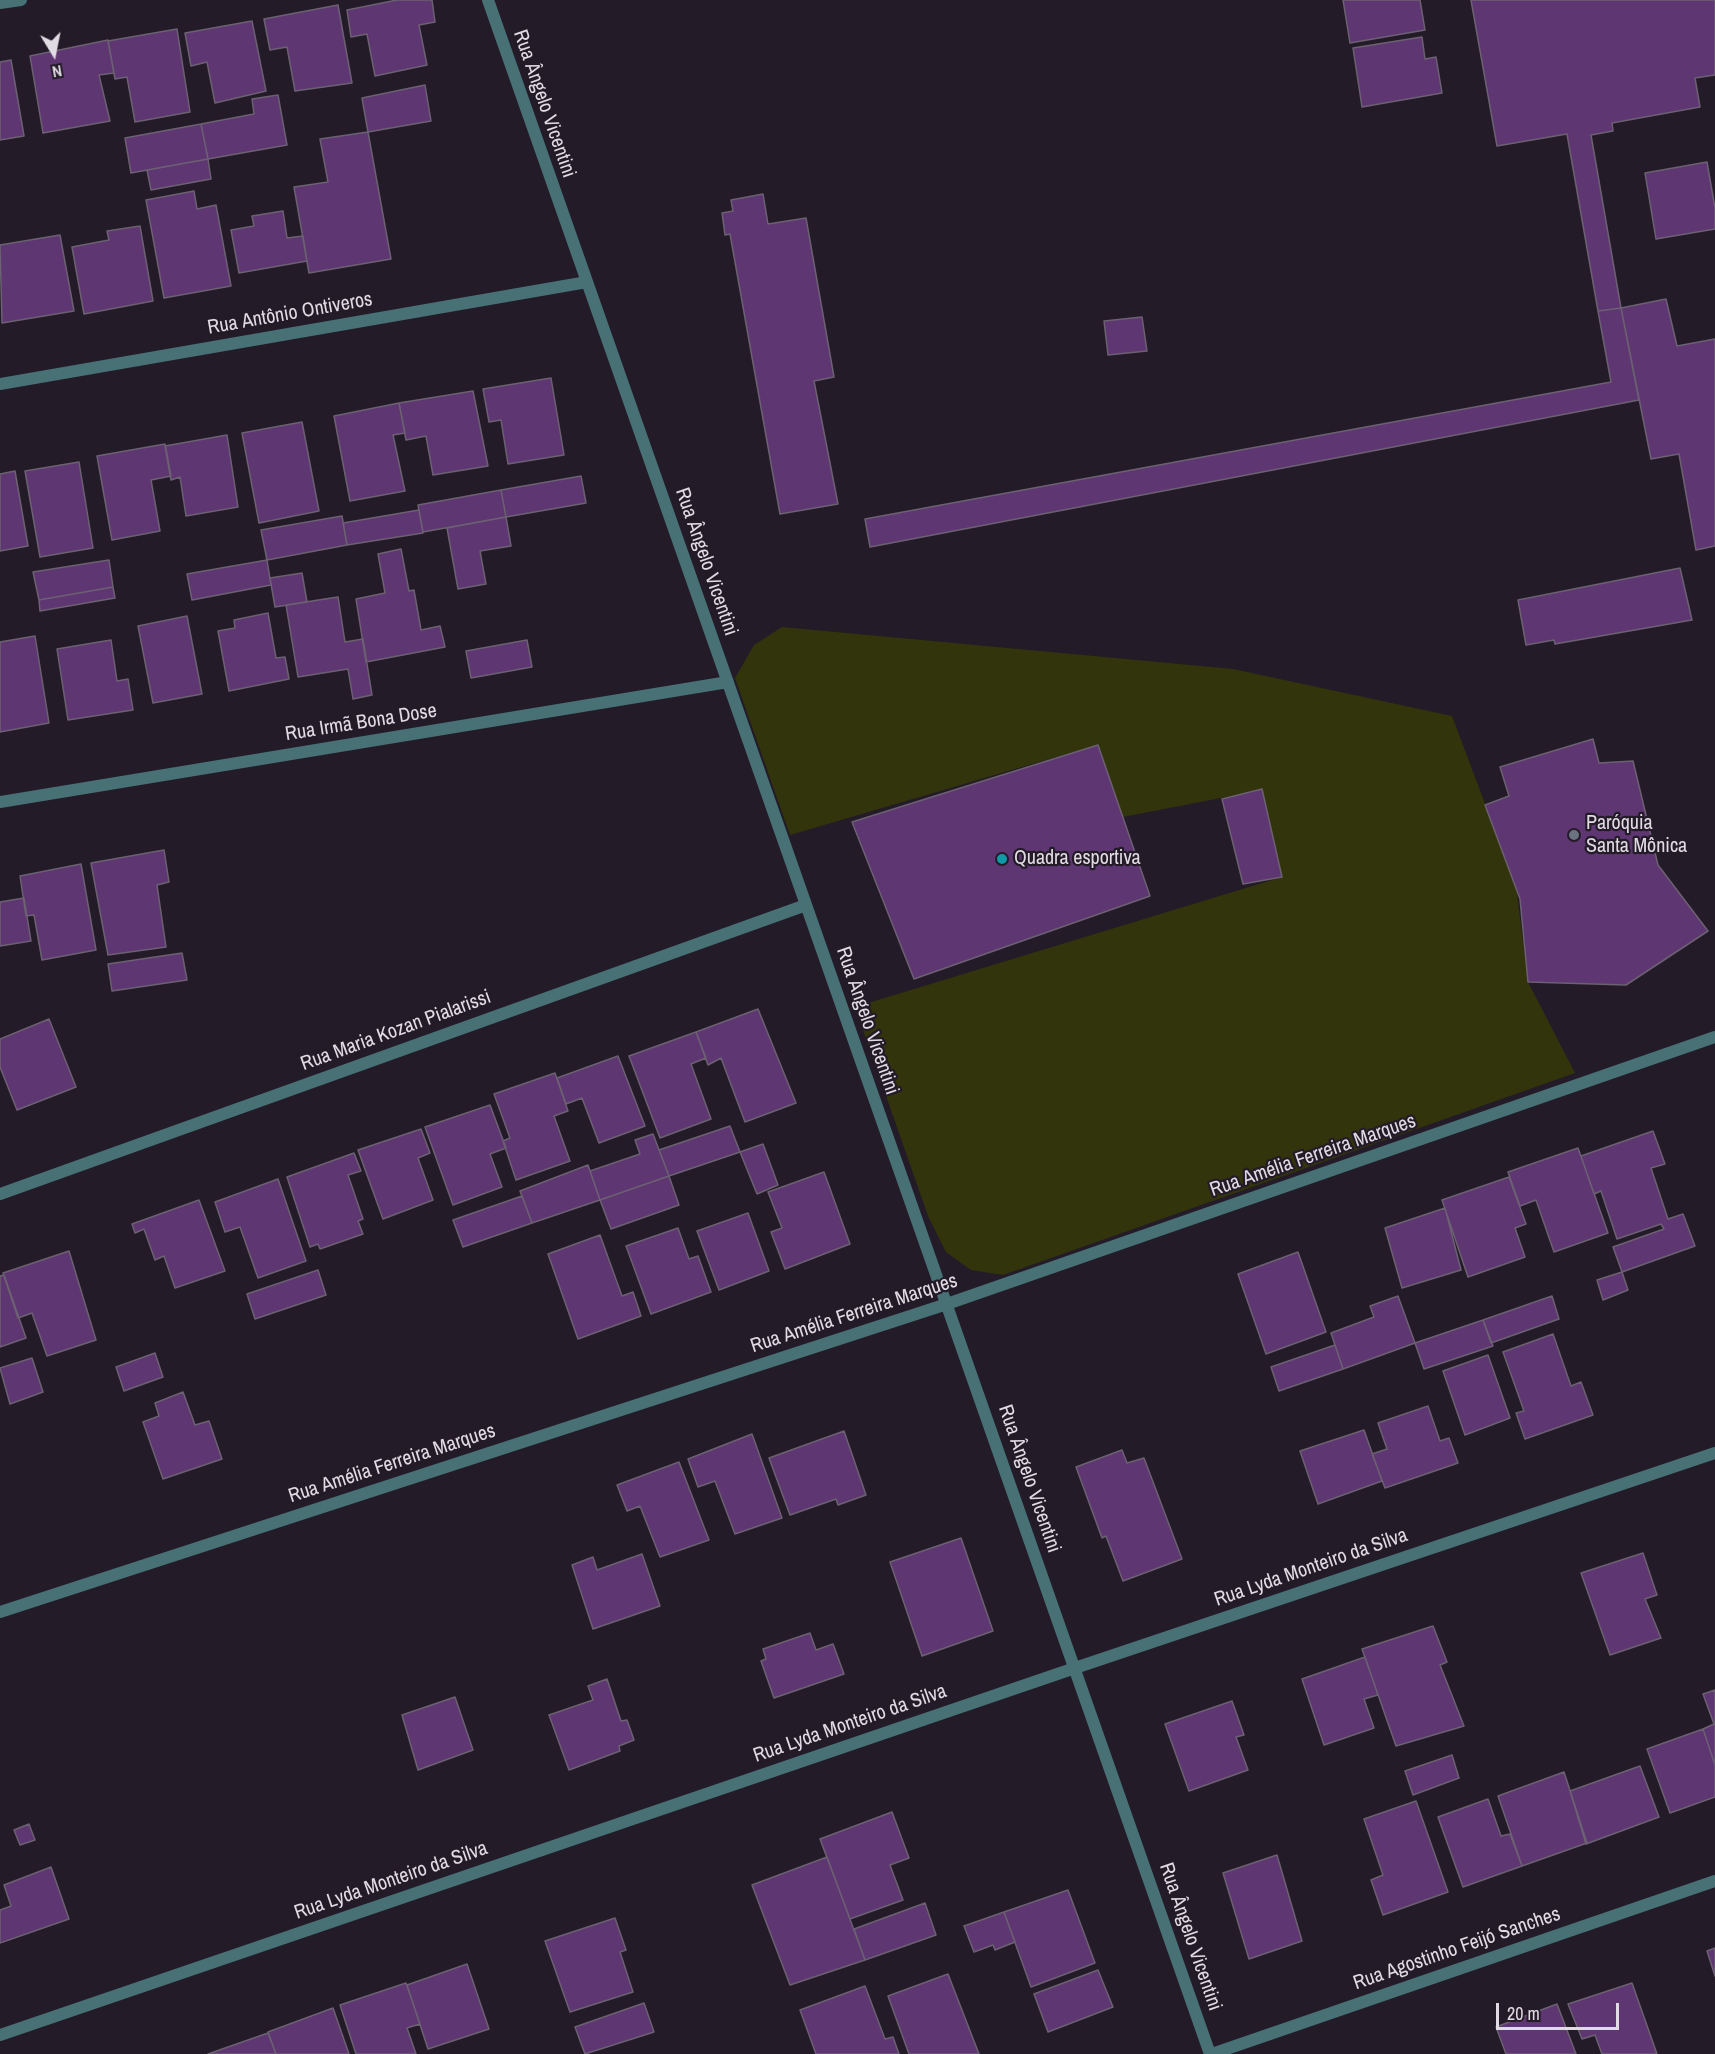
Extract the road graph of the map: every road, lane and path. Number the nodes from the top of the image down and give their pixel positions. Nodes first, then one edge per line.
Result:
1 (21, 0) edge
2 (488, 0) edge
3 (0, 3) edge
4 (587, 282) junction
5 (0, 384) edge
6 (728, 682) junction
7 (0, 802) edge
8 (806, 905) junction
9 (1715, 1036) edge
10 (0, 1194) edge
11 (947, 1304) junction
12 (1715, 1453) edge
13 (0, 1612) edge
14 (1075, 1668) junction
15 (1715, 1881) edge
16 (0, 2036) edge
17 (1211, 2054) edge

1 - 3 street
2 - 4 street, Rua Ângelo Vicentini
4 - 5 street, Rua Antônio Ontiveros
4 - 6 street, Rua Ângelo Vicentini
6 - 7 street, Rua Irmã Bona Dose
6 - 8 street, Rua Ângelo Vicentini
8 - 10 street, Rua Maria Kozan Pialarissi
8 - 11 street, Rua Ângelo Vicentini
9 - 11 street, Rua Amélia Ferreira Marques
11 - 13 street, Rua Amélia Ferreira Marques
11 - 14 street, Rua Ângelo Vicentini
12 - 14 street, Rua Lyda Monteiro da Silva
14 - 16 street, Rua Lyda Monteiro da Silva
14 - 17 street, Rua Ângelo Vicentini
15 - 17 street, Rua Agostinho Feijó Sanches

